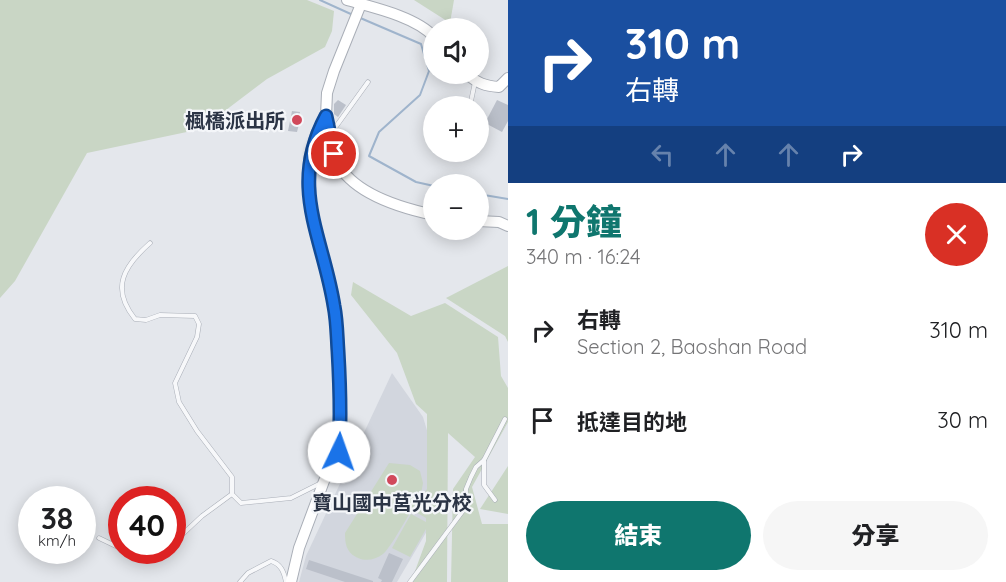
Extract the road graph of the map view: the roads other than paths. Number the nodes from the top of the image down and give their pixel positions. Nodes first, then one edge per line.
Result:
1 (347, 0) edge
2 (361, 4) junction
3 (423, 28) edge
4 (508, 78) edge
5 (368, 82) dead end
6 (482, 84) edge
7 (326, 116) junction
8 (330, 136) junction
9 (423, 212) edge
10 (489, 222) edge
11 (508, 226) edge
12 (150, 243) dead end
13 (505, 418) dead end
14 (484, 459) junction
15 (324, 481) junction
16 (232, 494) junction
17 (495, 500) dead end
18 (186, 531) edge
19 (99, 538) dead end
20 (108, 542) edge
21 (240, 582) edge
22 (288, 582) edge
23 (410, 582) edge

1 - 2 street
2 - 3 street
2 - 7 street
4 - 6 street
5 - 8 lane
7 - 8 street
7 - 15 street
8 - 9 street
10 - 11 street
12 - 16 lane
13 - 14 lane
14 - 17 lane
14 - 23 lane
15 - 16 lane
15 - 22 street
16 - 18 lane
19 - 20 lane
21 - 22 lane

